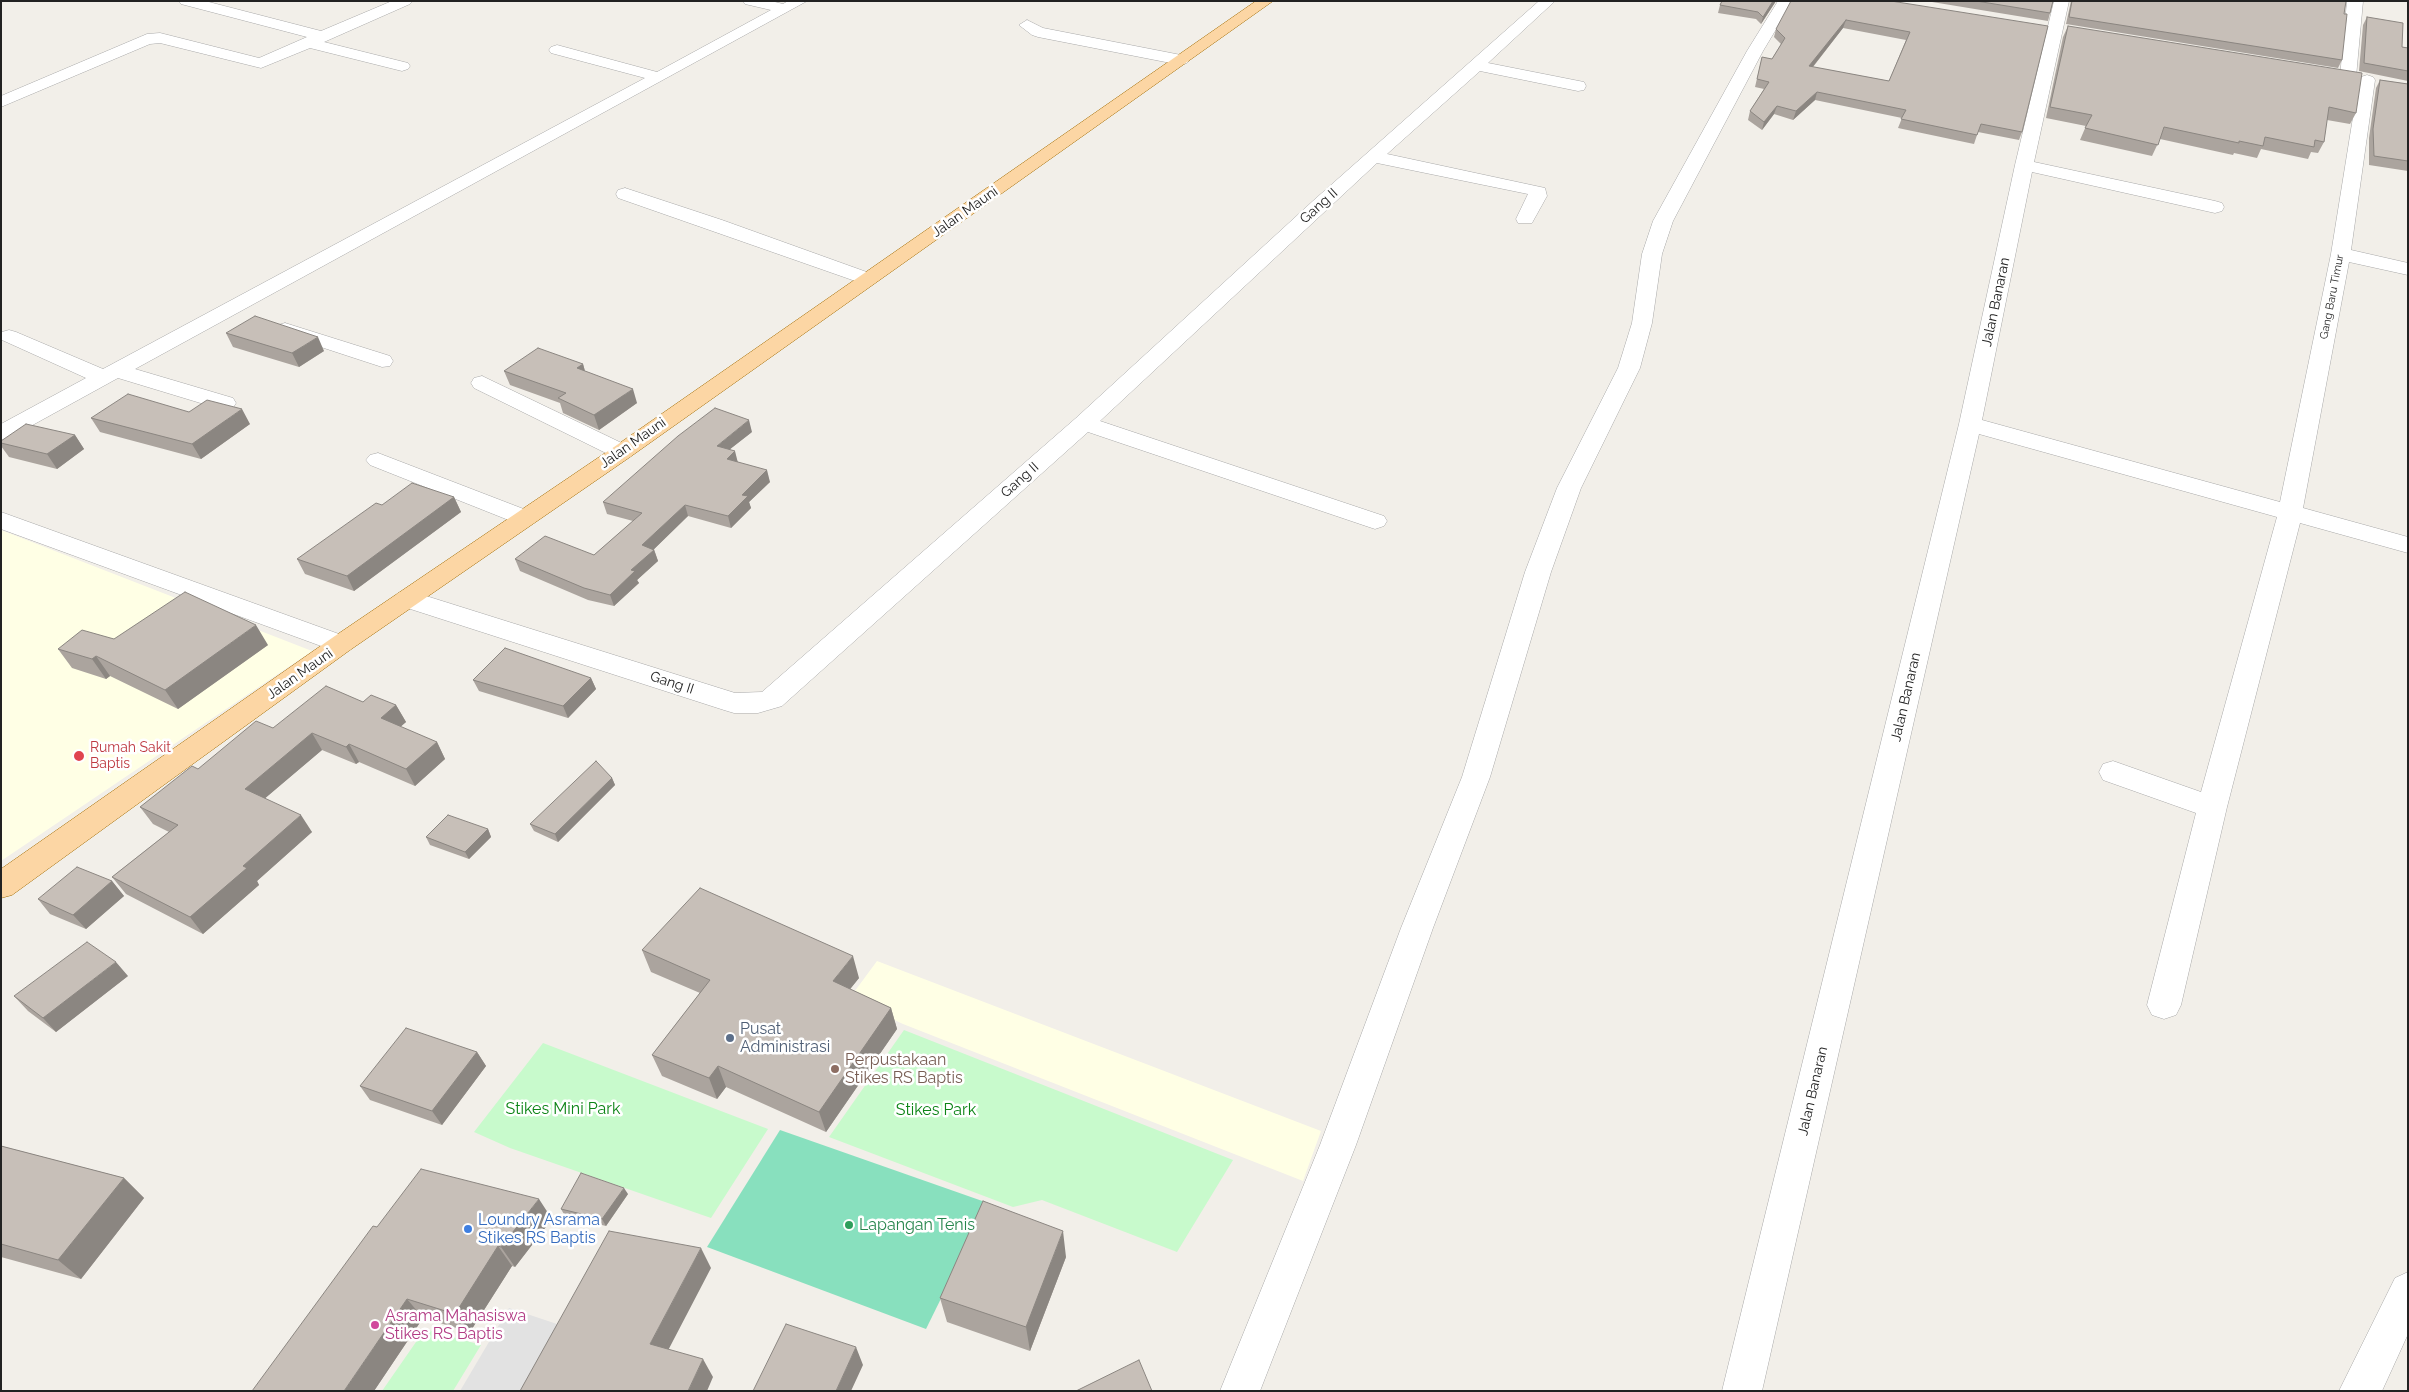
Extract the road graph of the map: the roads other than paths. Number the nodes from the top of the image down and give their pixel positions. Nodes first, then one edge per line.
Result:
1 (186, 1) edge
2 (359, 1) edge
3 (405, 1) edge
4 (750, 1) edge
5 (1266, 1) edge
6 (1548, 1) edge
7 (1786, 1) edge
8 (2062, 1) edge
9 (2356, 1) edge
10 (793, 5) edge
11 (387, 9) junction
12 (1027, 25) dead end
13 (317, 40) junction
14 (557, 50) dead end
15 (1181, 60) junction
16 (1475, 65) junction
17 (402, 66) dead end
18 (2329, 74) edge
19 (660, 77) junction
20 (2366, 80) junction
21 (1578, 86) dead end
22 (1, 102) edge
23 (1373, 157) junction
24 (2024, 165) junction
25 (625, 194) dead end
26 (2214, 207) dead end
27 (1525, 219) dead end
28 (2341, 254) junction
29 (2408, 269) edge
30 (868, 279) junction
31 (229, 310) junction
32 (9, 336) dead end
33 (382, 361) dead end
34 (110, 375) junction
35 (482, 384) dead end
36 (225, 403) edge
37 (1084, 423) junction
38 (1970, 424) junction
39 (1, 433) edge
40 (622, 452) junction
41 (378, 460) dead end
42 (2290, 513) junction
43 (525, 518) junction
44 (1, 520) edge
45 (1375, 521) dead end
46 (2408, 546) edge
47 (407, 599) junction
48 (342, 644) junction
49 (2112, 772) dead end
50 (2212, 807) junction
51 (1, 886) edge
52 (2164, 1005) dead end
53 (2408, 1290) edge
54 (1240, 1391) edge
55 (1742, 1391) edge
56 (2360, 1391) edge

1 - 13 street
2 - 11 street
3 - 11 street
4 - 10 street
5 - 15 main road, Jalan Mauni
6 - 16 street, Gang II
7 - 54 street
8 - 24 street, Jalan Banaran
9 - 20 street, Gang Baru Timur
10 - 19 street
11 - 13 street
12 - 15 street
13 - 17 street
13 - 22 street
14 - 19 street
15 - 30 main road, Jalan Mauni
16 - 21 street
16 - 23 street, Gang II
18 - 20 street
19 - 31 street
20 - 28 street, Gang Baru Timur
23 - 27 street
23 - 37 street, Gang II
24 - 26 street
24 - 38 street, Jalan Banaran
25 - 30 street
28 - 29 street
28 - 42 street, Gang Baru Timur
30 - 40 main road, Jalan Mauni
31 - 33 street
31 - 34 street
32 - 34 street
34 - 36 street
34 - 39 street
35 - 40 street
37 - 45 street
37 - 47 street, Gang II
38 - 42 street
38 - 55 street, Jalan Banaran
40 - 43 main road, Jalan Mauni
41 - 43 street
42 - 46 street
42 - 50 street, Gang Baru Timur
43 - 47 main road, Jalan Mauni
44 - 48 street
47 - 48 main road, Jalan Mauni
48 - 51 main road, Jalan Mauni
49 - 50 street
50 - 52 street, Gang Baru Timur
53 - 56 street

